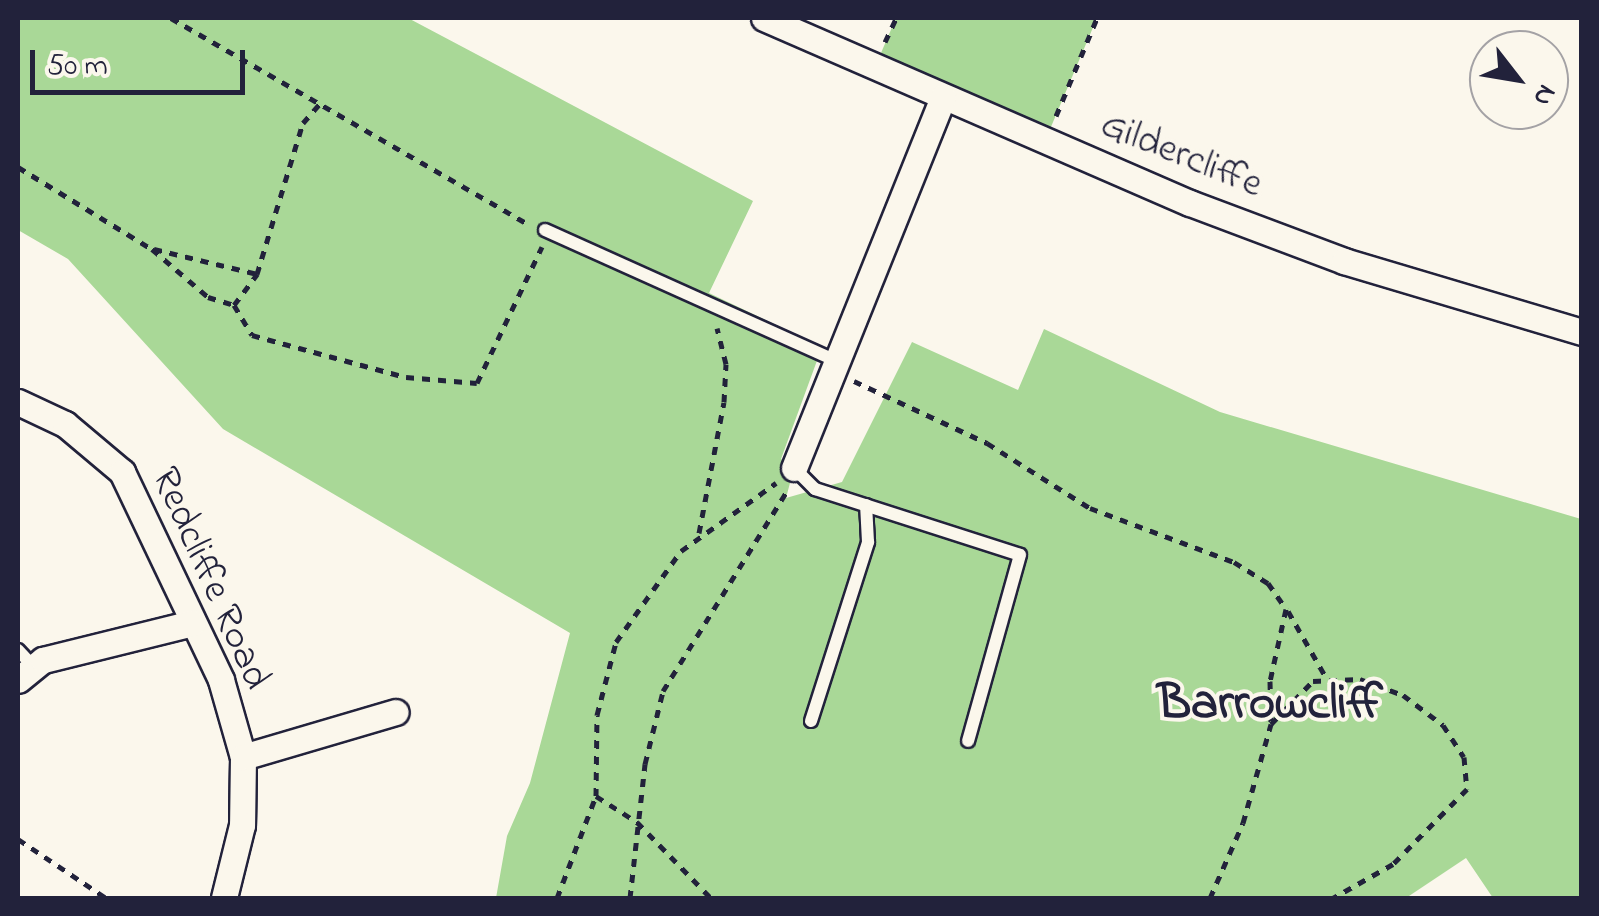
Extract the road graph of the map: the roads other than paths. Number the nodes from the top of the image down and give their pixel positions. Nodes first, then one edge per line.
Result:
1 (764, 18) edge
2 (943, 97) junction
3 (547, 231) road end
4 (1582, 332) edge
5 (835, 366) junction
6 (18, 402) edge
7 (794, 468) joint
8 (866, 504) junction
9 (193, 623) junction
10 (23, 666) edge
11 (396, 712) dead end
12 (811, 720) dead end
13 (968, 741) dead end
14 (243, 757) junction
15 (224, 898) edge

1 - 2 street, Gildercliffe
2 - 4 street, Gildercliffe
2 - 5 street
3 - 5 lane
5 - 7 street
6 - 9 street, Redcliffe Road
7 - 8 lane
8 - 12 lane
8 - 13 lane
9 - 10 street
9 - 14 street, Redcliffe Road
11 - 14 street
14 - 15 street, Redcliffe Road

